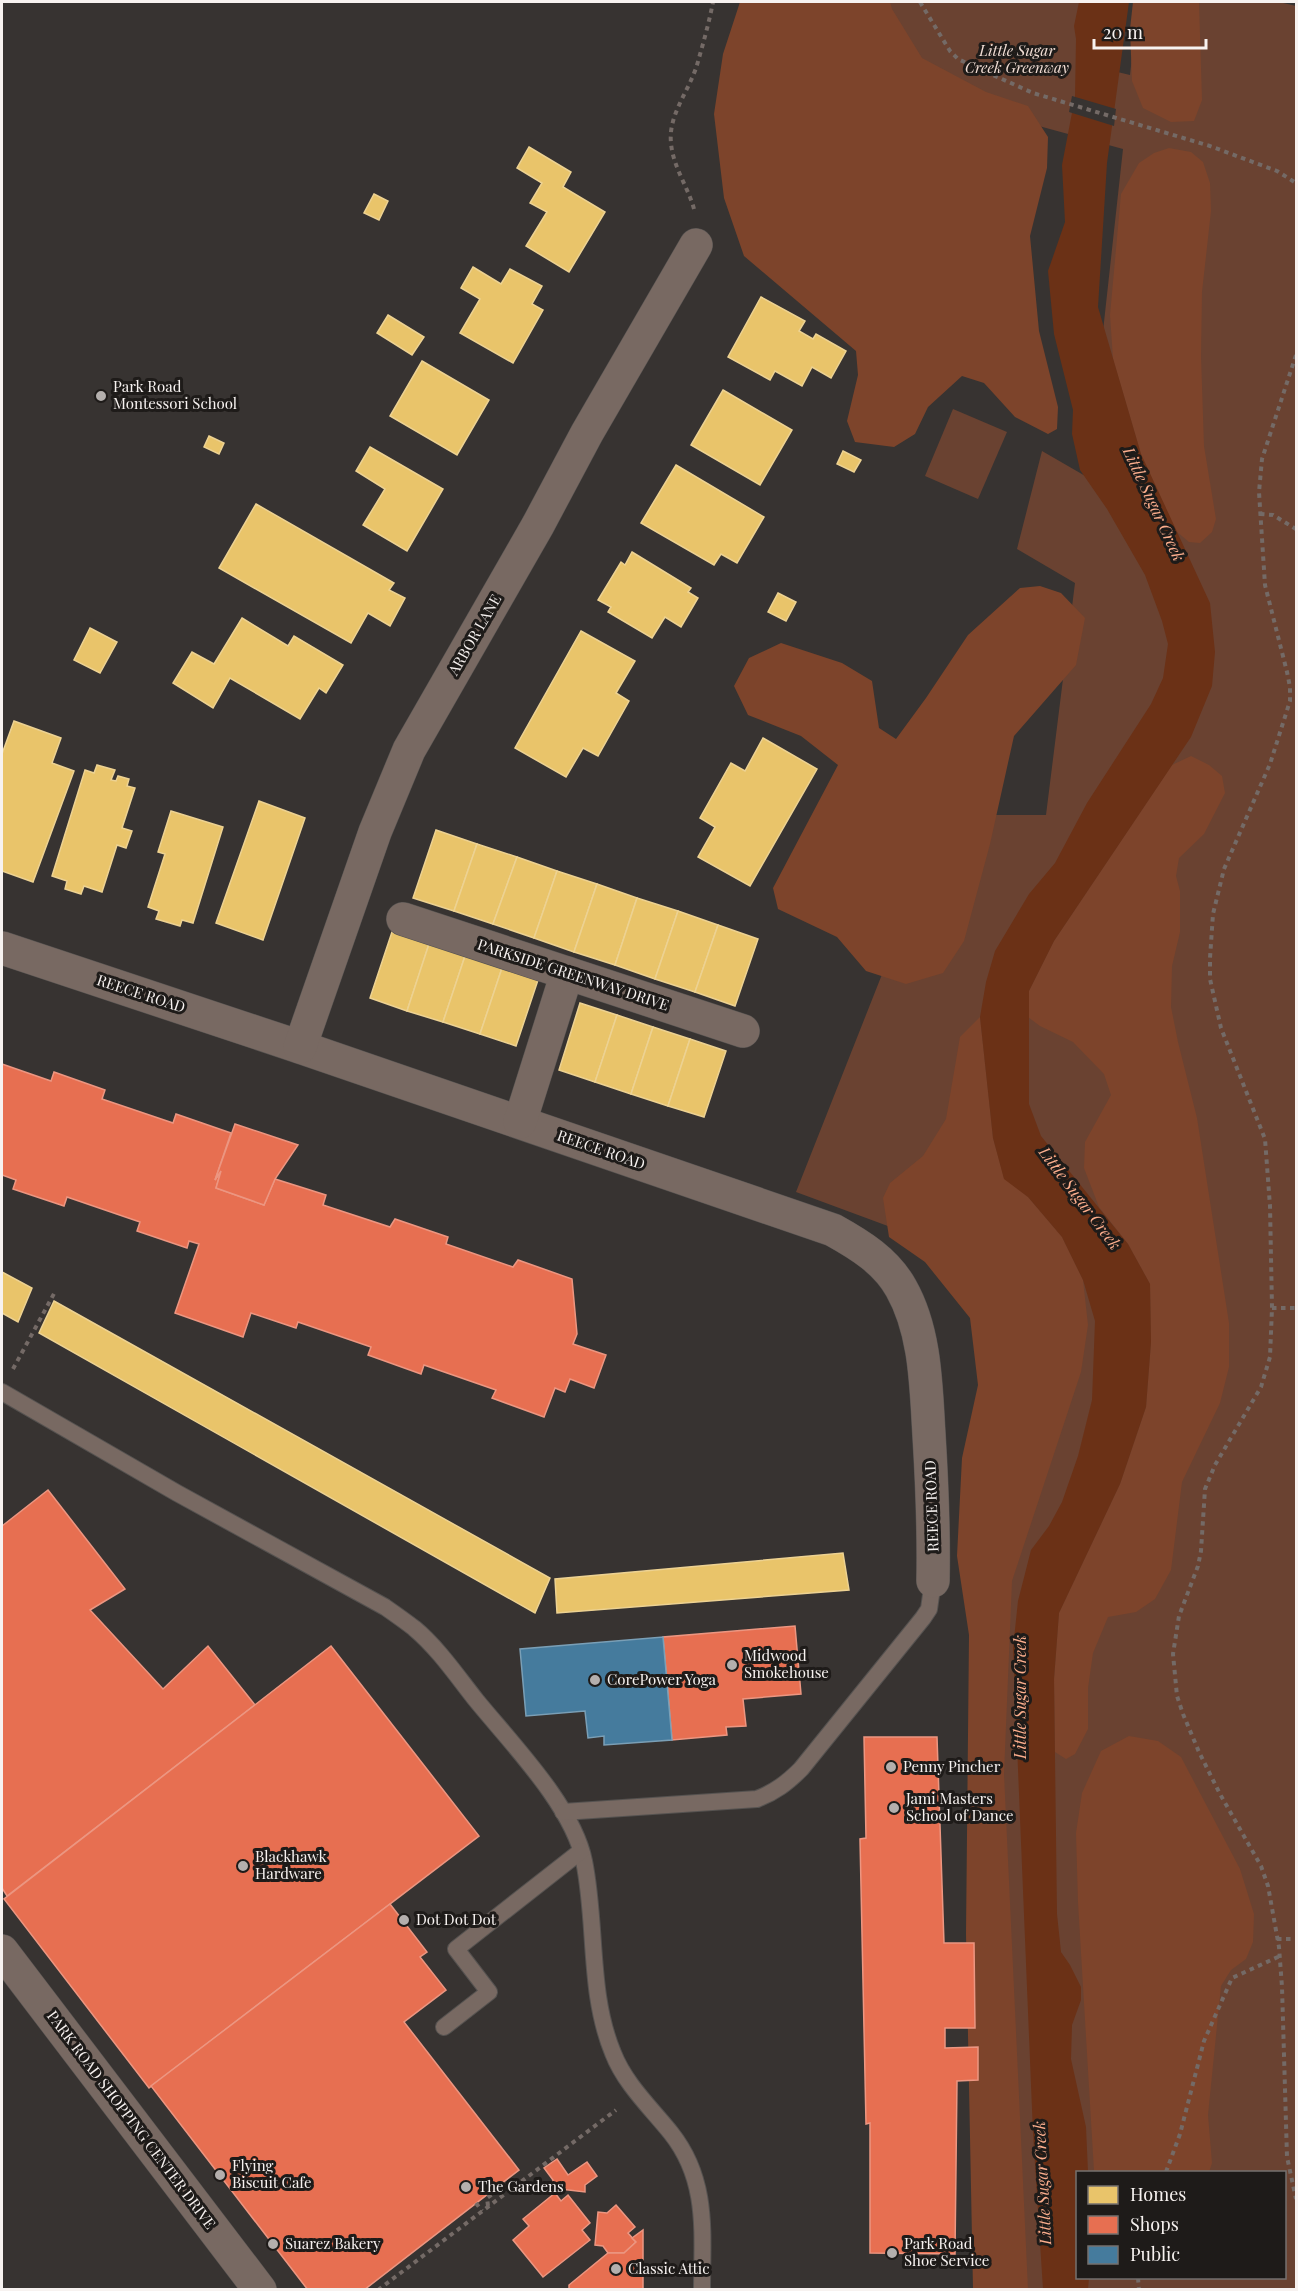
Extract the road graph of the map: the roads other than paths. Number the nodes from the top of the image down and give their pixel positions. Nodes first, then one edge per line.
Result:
1 (696, 245) road end
2 (403, 919) dead end
3 (2, 948) edge
4 (567, 973) junction
5 (743, 1031) dead end
6 (300, 1047) junction
7 (520, 1122) junction
8 (2, 1392) edge
9 (933, 1581) joint
10 (563, 1812) junction
11 (581, 1851) junction
12 (2, 1951) edge
13 (444, 2027) dead end
14 (260, 2289) edge
15 (702, 2289) edge

1 - 6 street, ARBOR LANE
2 - 4 street, PARKSIDE GREENWAY DRIVE
3 - 6 street, REECE ROAD
4 - 5 street, PARKSIDE GREENWAY DRIVE
4 - 7 street
6 - 7 street, REECE ROAD
7 - 9 street, REECE ROAD
8 - 10 lane
9 - 10 lane
10 - 11 lane
11 - 13 lane
11 - 15 lane
12 - 14 street, PARK ROAD SHOPPING CENTER DRIVE

